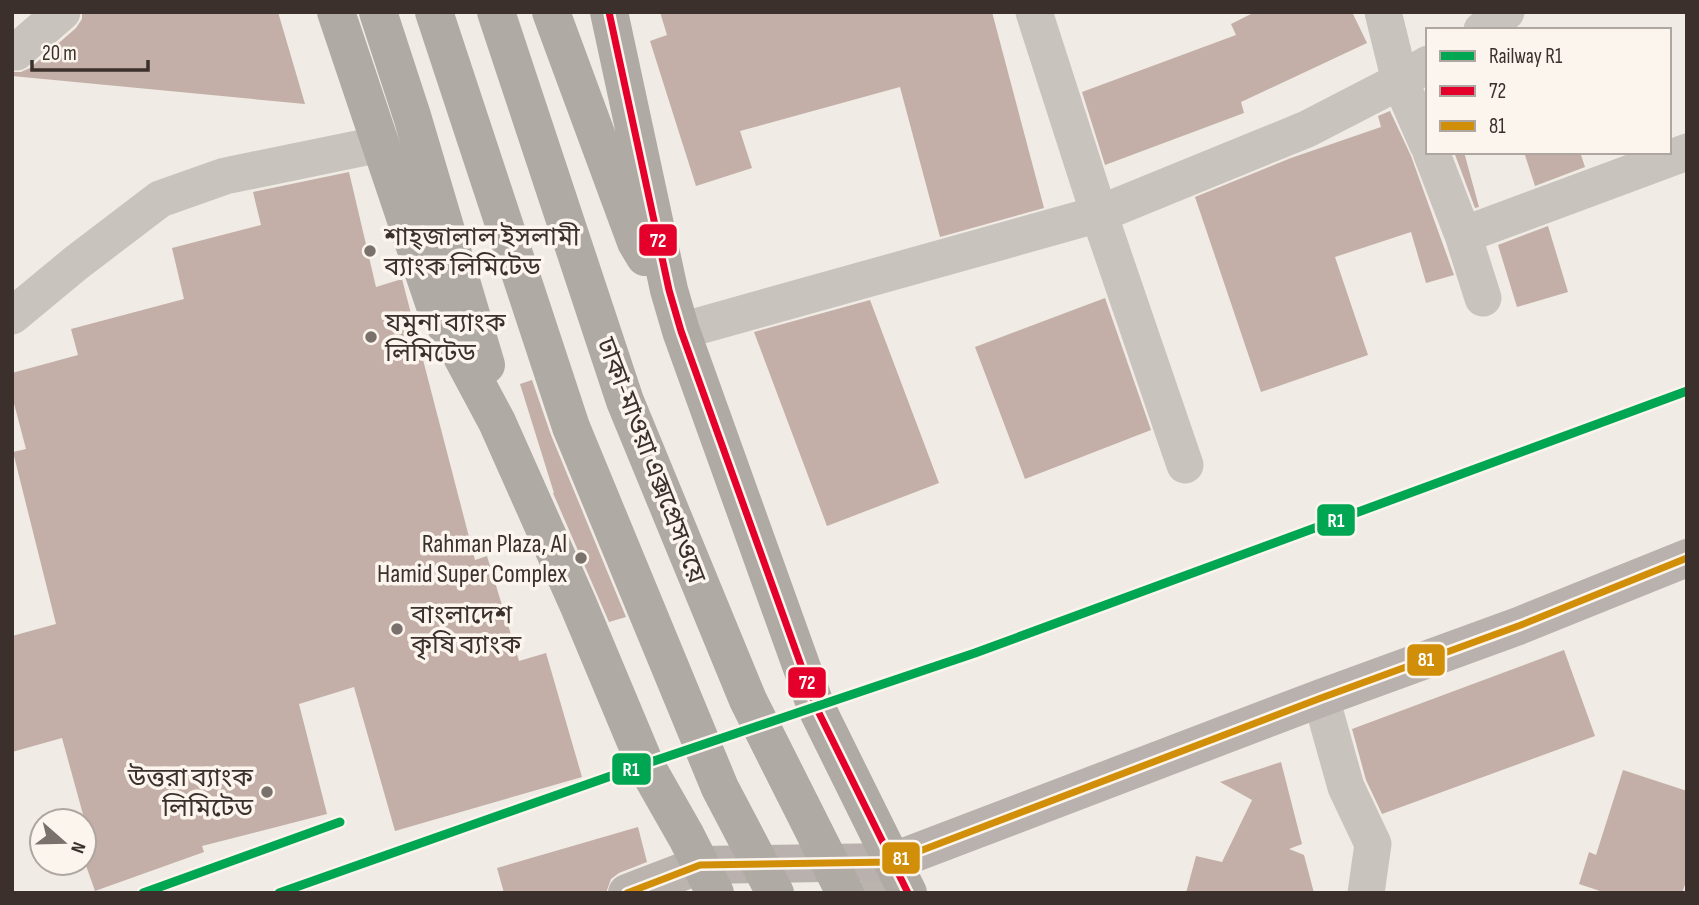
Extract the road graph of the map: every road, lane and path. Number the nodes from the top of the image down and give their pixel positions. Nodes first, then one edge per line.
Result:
1 (62, 12) edge
2 (336, 12) edge
3 (378, 12) edge
4 (434, 12) edge
5 (496, 12) edge
6 (551, 12) edge
7 (609, 12) edge
8 (1034, 12) edge
9 (1382, 12) edge
10 (1506, 12) edge
11 (1485, 28) edge
12 (12, 51) edge
13 (1414, 73) edge
14 (1426, 135) edge
15 (381, 145) junction
16 (1687, 152) edge
17 (1432, 154) edge
18 (1099, 214) junction
19 (1464, 235) junction
20 (669, 290) junction
21 (1483, 298) dead end
22 (12, 316) edge
23 (681, 331) junction
24 (496, 422) junction
25 (1185, 465) dead end
26 (1687, 558) edge
27 (1321, 698) junction
28 (708, 879) edge
29 (892, 882) edge
30 (627, 893) edge
31 (775, 893) edge
32 (845, 893) edge
33 (1366, 893) edge

1 - 12 street
2 - 15 highway
3 - 24 highway
4 - 31 highway, bridge
5 - 32 highway, ঢাকা-মাওয়া এক্সপ্রেসওয়ে, bridge
6 - 20 highway
7 - 20 highway
8 - 18 street
9 - 13 street
10 - 11 street
13 - 14 street
13 - 18 street
15 - 22 street
15 - 24 highway
16 - 19 street
17 - 19 street
18 - 23 street
18 - 25 street
19 - 21 street
20 - 23 highway
23 - 29 highway
24 - 28 highway
26 - 27 main road
27 - 29 main road
27 - 33 street
28 - 29 main road
28 - 30 main road

